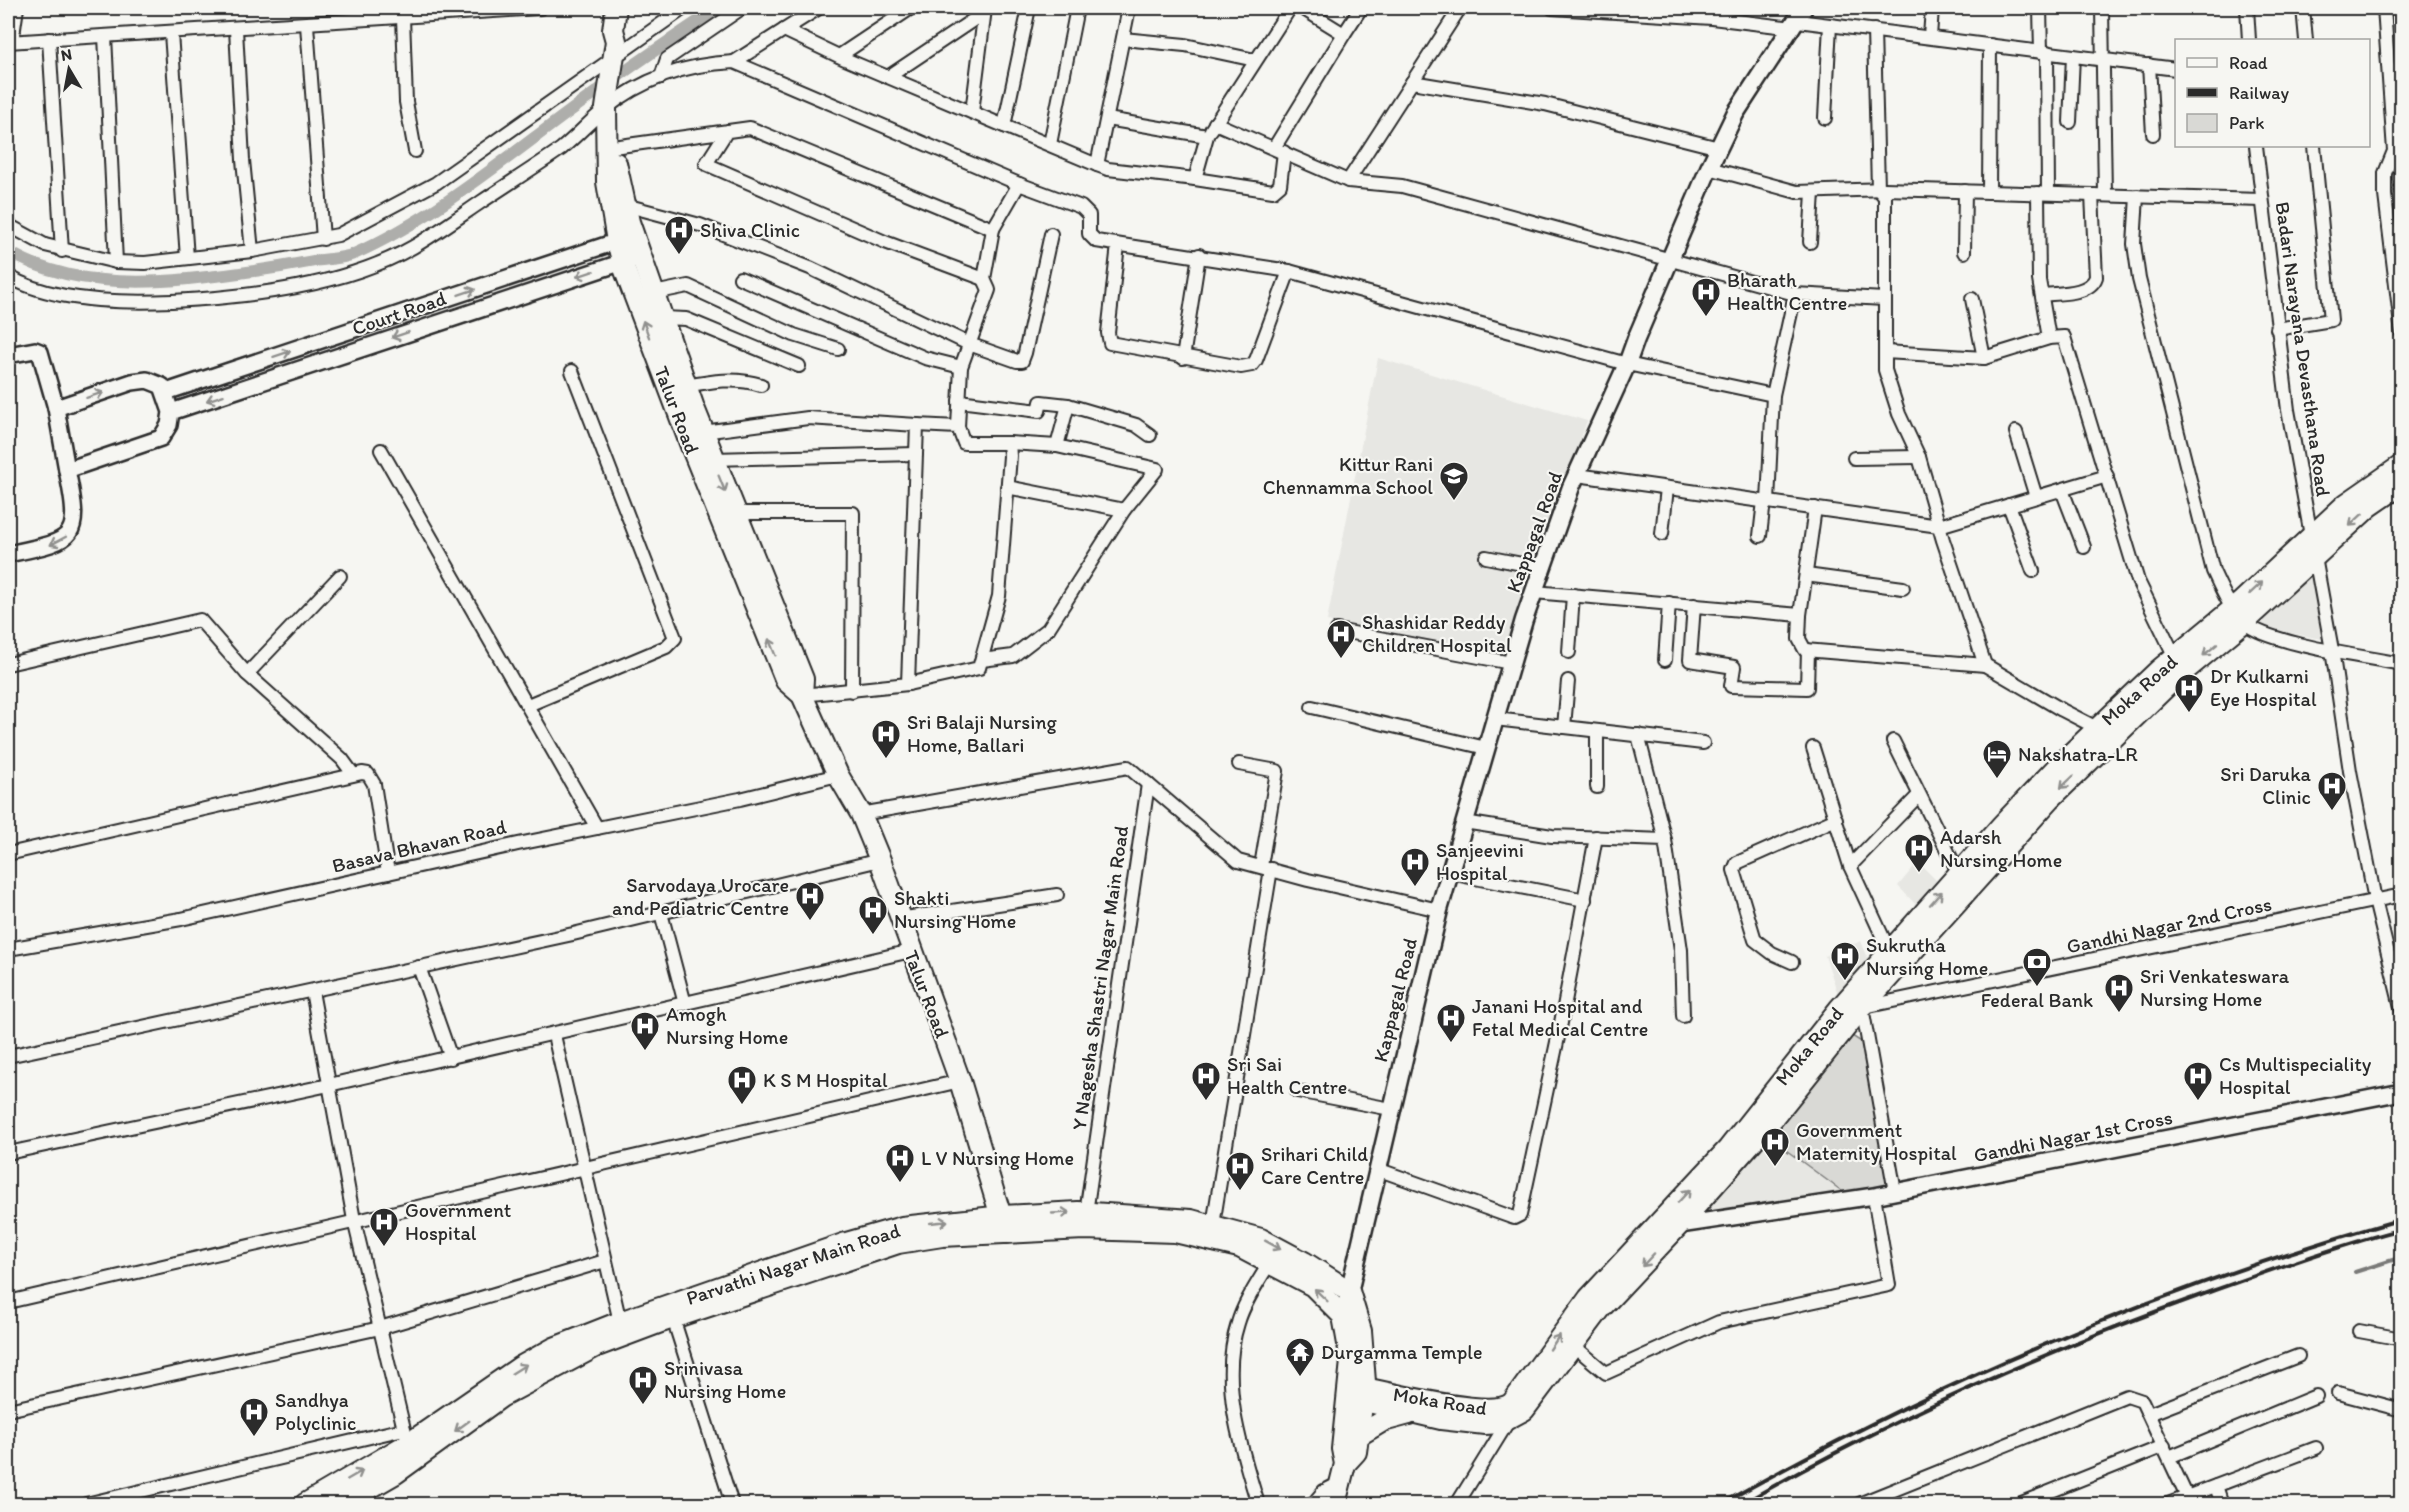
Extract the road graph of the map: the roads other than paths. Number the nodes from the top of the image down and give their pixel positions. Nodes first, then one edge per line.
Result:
1 (17, 8) edge
2 (540, 8) edge
3 (616, 8) edge
4 (628, 8) edge
5 (684, 8) edge
6 (742, 8) edge
7 (819, 8) edge
8 (911, 8) edge
9 (1029, 8) edge
10 (1077, 8) edge
11 (1129, 8) edge
12 (1290, 8) edge
13 (1302, 8) edge
14 (1361, 8) edge
15 (1460, 8) edge
16 (1552, 8) edge
17 (1932, 8) edge
18 (2040, 8) edge
19 (2102, 8) edge
20 (2247, 8) edge
21 (2303, 8) edge
22 (2384, 8) edge
23 (985, 10) edge
24 (403, 17) junction
25 (1798, 19) edge
26 (307, 25) junction
27 (1830, 25) junction
28 (236, 29) junction
29 (784, 30) junction
30 (1874, 30) junction
31 (171, 33) junction
32 (1344, 33) junction
33 (105, 36) junction
34 (1930, 37) junction
35 (49, 39) junction
36 (1123, 39) junction
37 (2249, 39) edge
38 (2306, 39) edge
39 (10, 42) edge
40 (1990, 45) junction
41 (614, 50) junction
42 (2044, 52) junction
43 (839, 56) junction
44 (2073, 56) junction
45 (1255, 60) junction
46 (2103, 60) junction
47 (734, 62) junction
48 (2149, 65) junction
49 (2175, 69) edge
50 (2396, 72) edge
51 (661, 76) junction
52 (888, 77) junction
53 (1412, 82) junction
54 (606, 108) junction
55 (972, 112) junction
56 (1826, 118) dead end
57 (1107, 119) junction
58 (2070, 122) dead end
59 (1215, 123) junction
60 (1004, 126) junction
61 (727, 131) junction
62 (2153, 134) dead end
63 (1207, 136) junction
64 (1050, 144) junction
65 (613, 147) junction
66 (2256, 147) edge
67 (2314, 147) edge
68 (1719, 148) junction
69 (1279, 150) junction
70 (2398, 151) edge
71 (415, 152) dead end
72 (1097, 165) junction
73 (1709, 168) junction
74 (1195, 179) junction
75 (1348, 181) junction
76 (1019, 184) junction
77 (1878, 189) junction
78 (1965, 191) junction
79 (1813, 192) junction
80 (1989, 192) junction
81 (2043, 193) junction
82 (2098, 195) junction
83 (2137, 196) junction
84 (2261, 200) junction
85 (625, 205) junction
86 (8, 225) edge
87 (993, 229) junction
88 (1052, 234) dead end
89 (626, 238) junction
90 (323, 239) junction
91 (1810, 242) dead end
92 (1118, 245) junction
93 (62, 251) junction
94 (252, 251) junction
95 (1964, 252) dead end
96 (1199, 255) junction
97 (187, 258) junction
98 (632, 259) junction
99 (1670, 259) junction
100 (116, 262) junction
101 (1289, 271) junction
102 (8, 276) edge
103 (740, 278) dead end
104 (984, 279) junction
105 (654, 293) junction
106 (1795, 294) junction
107 (2042, 296) junction
108 (1884, 299) junction
109 (1972, 299) dead end
110 (663, 318) junction
111 (2277, 329) junction
112 (2402, 334) edge
113 (2049, 338) junction
114 (969, 344) junction
115 (838, 349) dead end
116 (1885, 352) junction
117 (8, 356) edge
118 (1183, 358) junction
119 (1984, 358) junction
120 (1628, 364) junction
121 (799, 366) dead end
122 (961, 367) junction
123 (572, 371) dead end
124 (761, 385) dead end
125 (686, 386) junction
126 (166, 392) junction
127 (1773, 395) junction
128 (959, 401) junction
129 (1068, 405) junction
130 (56, 408) junction
131 (171, 412) junction
132 (916, 425) junction
133 (958, 427) junction
134 (703, 432) junction
135 (2016, 432) dead end
136 (1150, 435) dead end
137 (1009, 443) junction
138 (1057, 446) junction
139 (381, 450) dead end
140 (916, 454) junction
141 (1919, 457) junction
142 (1854, 458) dead end
143 (713, 459) junction
144 (2402, 465) edge
145 (67, 470) junction
146 (1577, 475) junction
147 (2107, 476) junction
148 (2402, 484) edge
149 (1007, 487) junction
150 (1667, 488) junction
151 (2062, 490) junction
152 (2036, 497) junction
153 (1766, 502) junction
154 (2009, 505) junction
155 (1815, 508) junction
156 (1124, 510) junction
157 (735, 513) junction
158 (1939, 526) junction
159 (1662, 534) dead end
160 (1760, 536) dead end
161 (2312, 537) junction
162 (2084, 548) dead end
163 (8, 554) edge
164 (1486, 556) dead end
165 (2316, 558) junction
166 (1543, 568) junction
167 (2033, 571) dead end
168 (1806, 575) junction
169 (340, 576) dead end
170 (1903, 588) dead end
171 (1534, 592) junction
172 (1573, 595) junction
173 (1669, 603) junction
174 (1694, 605) junction
175 (1800, 615) junction
176 (2239, 615) junction
177 (1337, 630) dead end
178 (1808, 650) junction
179 (2332, 650) junction
180 (1569, 652) dead end
181 (2175, 657) junction
182 (982, 660) junction
183 (1665, 660) dead end
184 (1511, 663) junction
185 (8, 664) edge
186 (2402, 664) edge
187 (1985, 665) junction
188 (247, 674) junction
189 (1568, 681) dead end
190 (908, 684) junction
191 (852, 691) junction
192 (802, 695) junction
193 (528, 705) junction
194 (1312, 707) dead end
195 (1495, 719) junction
196 (1564, 727) junction
197 (2097, 728) junction
198 (1597, 730) junction
199 (1638, 735) junction
200 (1893, 741) dead end
201 (1702, 743) dead end
202 (1486, 748) junction
203 (1814, 748) dead end
204 (1239, 764) dead end
205 (353, 774) junction
206 (838, 775) junction
207 (1148, 784) junction
208 (1597, 788) dead end
209 (1918, 796) junction
210 (861, 814) junction
211 (1836, 819) junction
212 (1464, 822) junction
213 (597, 828) junction
214 (1596, 837) junction
215 (1665, 840) junction
216 (8, 854) edge
217 (880, 860) junction
218 (1850, 866) junction
219 (1266, 868) junction
220 (388, 873) junction
221 (1450, 873) junction
222 (1959, 874) junction
223 (1057, 895) dead end
224 (2402, 895) edge
225 (1585, 900) junction
226 (2375, 900) junction
227 (1439, 910) junction
228 (661, 913) junction
229 (899, 919) junction
230 (1892, 947) junction
231 (8, 949) edge
232 (911, 951) junction
233 (1792, 962) dead end
234 (420, 967) junction
235 (1898, 969) junction
236 (312, 991) junction
237 (1855, 1003) junction
238 (685, 1004) junction
239 (2402, 1011) edge
240 (1683, 1016) dead end
241 (554, 1035) junction
242 (8, 1056) edge
243 (451, 1058) junction
244 (960, 1081) junction
245 (329, 1085) junction
246 (1297, 1091) dead end
247 (2402, 1092) edge
248 (1390, 1109) junction
249 (8, 1153) edge
250 (585, 1168) junction
251 (1377, 1169) junction
252 (1895, 1192) junction
253 (1874, 1196) junction
254 (1086, 1213) junction
255 (354, 1220) junction
256 (1004, 1225) junction
257 (1213, 1225) junction
258 (1679, 1226) junction
259 (1654, 1229) junction
260 (606, 1261) junction
261 (1270, 1262) junction
262 (1349, 1291) junction
263 (8, 1302) edge
264 (1343, 1316) junction
265 (673, 1318) junction
266 (620, 1322) junction
267 (380, 1328) junction
268 (2359, 1331) dead end
269 (2402, 1340) edge
270 (1574, 1346) junction
271 (2298, 1356) dead end
272 (1357, 1392) junction
273 (2338, 1393) dead end
274 (2316, 1396) dead end
275 (8, 1410) edge
276 (2402, 1410) edge
277 (1411, 1413) junction
278 (2149, 1414) junction
279 (1509, 1419) junction
280 (1358, 1436) junction
281 (409, 1444) junction
282 (2316, 1448) dead end
283 (2166, 1451) junction
284 (1345, 1464) junction
285 (1338, 1484) junction
286 (2216, 1486) junction
287 (2187, 1497) junction
288 (86, 1504) edge
289 (305, 1504) edge
290 (342, 1504) edge
291 (732, 1504) edge
292 (1258, 1504) edge
293 (1313, 1504) edge
294 (1335, 1504) edge
295 (1457, 1504) edge
296 (1859, 1504) edge
297 (2019, 1504) edge
298 (2168, 1504) edge
299 (2222, 1504) edge

1 - 39 street
2 - 24 street
3 - 41 main road, Talur Road
4 - 41 main road, Talur Road
5 - 41 street
6 - 51 street
7 - 29 street
8 - 43 street
9 - 60 street
10 - 64 street
11 - 36 street
12 - 45 street
13 - 32 street
14 - 32 street
15 - 53 street
16 - 25 street
17 - 34 street
18 - 42 street
19 - 46 street
20 - 37 street
21 - 38 street
22 - 50 street
23 - 52 street
23 - 55 street
24 - 26 street
24 - 71 street
25 - 27 street
25 - 68 main road, Kappagal Road
26 - 28 street
26 - 90 street
27 - 30 street
27 - 56 street
28 - 31 street
28 - 94 street
29 - 43 street
29 - 47 street
30 - 34 street
30 - 77 street
31 - 33 street
31 - 97 street
32 - 69 street
33 - 35 street
33 - 100 street
34 - 40 street
35 - 39 street
35 - 93 street
36 - 45 street
36 - 57 street
40 - 42 street
40 - 80 street
41 - 54 main road, Talur Road
41 - 90 street
42 - 44 street
42 - 81 street
43 - 52 street
44 - 46 street
44 - 58 street
45 - 59 street
46 - 48 street
46 - 82 street
47 - 51 street
47 - 76 street
48 - 49 street
48 - 62 street
50 - 70 street
51 - 54 street
52 - 55 street
53 - 68 street
53 - 75 street
54 - 65 main road, Talur Road
54 - 89 main road, Talur Road
54 - 102 street
55 - 60 street
57 - 63 street
57 - 72 street
59 - 63 street
59 - 69 street
60 - 64 street
61 - 65 street
61 - 87 street
61 - 104 street
63 - 74 street
64 - 72 street
65 - 85 main road, Talur Road
66 - 84 street, Badari Narayana Devasthana Road
67 - 111 street
68 - 73 main road, Kappagal Road
69 - 74 street
69 - 75 street
70 - 112 street
72 - 74 street
73 - 79 street
73 - 99 main road, Kappagal Road
75 - 99 street
76 - 87 street
76 - 92 street
77 - 78 street
77 - 79 street
77 - 108 street
78 - 80 street
78 - 95 street
79 - 91 street
80 - 81 street
81 - 82 street
81 - 107 street
82 - 83 street
82 - 107 street
83 - 84 street
83 - 176 street
84 - 111 street, Badari Narayana Devasthana Road
85 - 89 main road, Talur Road
85 - 114 street
86 - 93 street
87 - 104 street
88 - 114 street
89 - 98 main road, Talur Road
126 -> 89 street, Court Road
90 - 94 street
92 - 96 street
92 - 118 street
93 - 100 street
94 - 97 street
96 - 101 street
96 - 118 street
97 - 100 street
98 - 105 main road, Talur Road
98 -> 131 street, Court Road
192 -> 98 main road, Talur Road
99 - 106 street
99 - 120 main road, Kappagal Road
101 - 118 street
101 - 120 street
103 - 122 street
104 - 114 street
105 - 110 main road, Talur Road
105 - 115 street
106 - 108 street
106 - 127 street
107 - 113 street
108 - 116 street
109 - 119 street
110 - 121 street
110 - 125 main road, Talur Road
111 - 161 street, Badari Narayana Devasthana Road
113 - 119 street
113 - 147 street
114 - 122 street
116 - 119 street
116 - 141 street
117 - 130 street
120 - 127 street
120 - 146 main road, Kappagal Road
122 - 128 street
123 - 193 street
124 - 125 street
125 - 134 main road, Talur Road
130 -> 126 street
126 - 131 street
127 - 153 street
128 - 129 street
128 - 133 street
129 - 136 street
129 - 138 street
130 - 145 street
131 - 145 street
132 - 133 street
132 - 134 street
132 - 140 street
133 - 137 street
134 - 143 main road, Talur Road
135 - 152 street
137 - 138 street
137 - 149 street
138 - 156 street
139 - 193 street
140 - 143 street
140 - 190 street
141 - 142 street
141 - 158 street
143 -> 157 main road, Talur Road
144 - 161 main road, Moka Road
145 -> 163 street
146 - 150 street
146 - 166 main road, Kappagal Road
147 - 151 street
147 - 181 street
148 -> 165 main road, Moka Road
149 - 156 street
149 - 182 street
150 - 153 street
150 - 159 street
151 - 152 street
151 - 162 street
152 - 154 street
153 - 155 street
153 - 160 street
154 - 158 street
154 - 167 street
155 - 158 street
155 - 168 street
156 - 182 street
157 - 191 street
157 - 192 main road, Talur Road
158 - 187 street
161 - 165 street, Badari Narayana Devasthana Road
176 -> 161 main road, Moka Road
164 - 166 street
165 - 176 main road, Moka Road
165 - 179 street, Badari Narayana Devasthana Road
166 - 171 main road, Kappagal Road
168 - 170 street
168 - 175 street
169 - 188 street
171 - 172 street
171 - 184 main road, Kappagal Road
172 - 173 street
172 - 180 street
173 - 174 street
173 - 183 street
174 - 175 street
174 - 178 street
175 - 178 street
176 - 179 street
176 - 181 main road, Moka Road
176 -> 235 main road, Moka Road
177 - 184 street
178 - 187 street
179 - 186 street
179 - 226 street, Badari Narayana Devasthana Road
181 - 197 main road, Moka Road
182 - 190 street
184 - 195 main road, Kappagal Road
185 - 188 street
187 - 197 street
188 - 205 street
189 - 196 street
190 - 191 street
191 - 192 street
192 - 206 main road, Talur Road
193 - 213 street
194 - 202 street
195 - 196 street
195 - 202 main road, Kappagal Road
196 - 198 street
197 - 222 main road, Moka Road
198 - 199 street
198 - 208 street
199 - 201 street
199 - 215 street
200 - 209 street
202 - 212 main road, Kappagal Road
203 - 211 street
204 - 219 street
205 - 216 street
205 - 220 street
206 - 210 main road, Talur Road
206 - 213 street, Basava Bhavan Road
207 - 210 street
207 - 219 street
207 - 254 street, Y Nagesha Shastri Nagar Main Road
209 - 218 street
209 - 222 street
210 - 217 main road, Talur Road
211 - 218 street
211 - 233 street
212 - 214 street
212 - 221 main road, Kappagal Road
213 - 220 street, Basava Bhavan Road
214 - 215 street
214 - 225 street
215 - 240 street
217 - 228 street
217 - 229 main road, Talur Road
218 - 230 street
219 - 227 street
219 - 257 street
220 - 231 street, Basava Bhavan Road
221 - 225 street
221 - 227 main road, Kappagal Road
230 -> 222 main road, Moka Road
223 - 229 street
224 - 226 street, Gandhi Nagar 2nd Cross
225 - 251 street
226 - 237 street, Gandhi Nagar 2nd Cross
226 - 239 street, Badari Narayana Devasthana Road
227 - 248 main road, Kappagal Road
228 - 234 street
228 - 238 street
229 - 232 main road, Talur Road
230 - 235 street
230 - 237 main road, Moka Road
232 - 238 street
232 - 244 main road, Talur Road
234 - 236 street
234 - 243 street
235 - 237 main road, Moka Road
236 - 242 street
236 - 245 street
237 - 252 street
237 - 258 main road, Moka Road
259 -> 237 main road, Moka Road
238 - 241 street
241 - 243 street
241 - 250 street
243 - 245 street
244 - 250 street
244 - 256 main road, Talur Road
245 - 249 street
245 - 255 street
246 - 248 street
247 - 252 street, Gandhi Nagar 1st Cross
248 - 251 main road, Kappagal Road
250 - 255 street
250 - 260 street
251 - 262 main road, Kappagal Road
252 - 253 street, Gandhi Nagar 1st Cross
253 - 258 street, Gandhi Nagar 1st Cross
253 - 270 street
256 -> 254 main road, Parvathi Nagar Main Road
254 - 257 main road, Parvathi Nagar Main Road
255 - 263 street
255 - 267 street
256 - 261 main road
256 - 265 main road, Parvathi Nagar Main Road
266 -> 256 main road, Parvathi Nagar Main Road
257 -> 262 main road, Parvathi Nagar Main Road
258 - 259 street, Gandhi Nagar 1st Cross
258 -> 270 main road, Moka Road
272 -> 259 main road, Moka Road
260 - 266 street
260 - 267 street
264 -> 261 main road
261 - 292 street
262 - 264 main road, Kappagal Road
262 - 272 main road
264 - 272 main road
265 -> 281 main road, Parvathi Nagar Main Road
265 - 291 street
281 -> 266 main road, Parvathi Nagar Main Road
267 - 275 street
267 - 281 street
268 - 269 street
270 - 279 main road, Moka Road
271 - 278 street
272 - 277 main road, Moka Road
272 - 280 main road
272 - 284 main road
273 - 276 street
274 - 283 street
277 - 279 main road, Moka Road
277 - 280 main road
278 - 283 street
278 - 296 street
279 - 295 street
280 - 284 main road
281 - 288 street
289 -> 281 main road, Parvathi Nagar Main Road
281 - 290 main road, Parvathi Nagar Main Road
282 - 286 street
283 - 287 street
283 - 297 street
284 - 285 main road
285 - 293 street
285 - 294 main road
286 - 287 street
286 - 299 street
287 - 298 street

